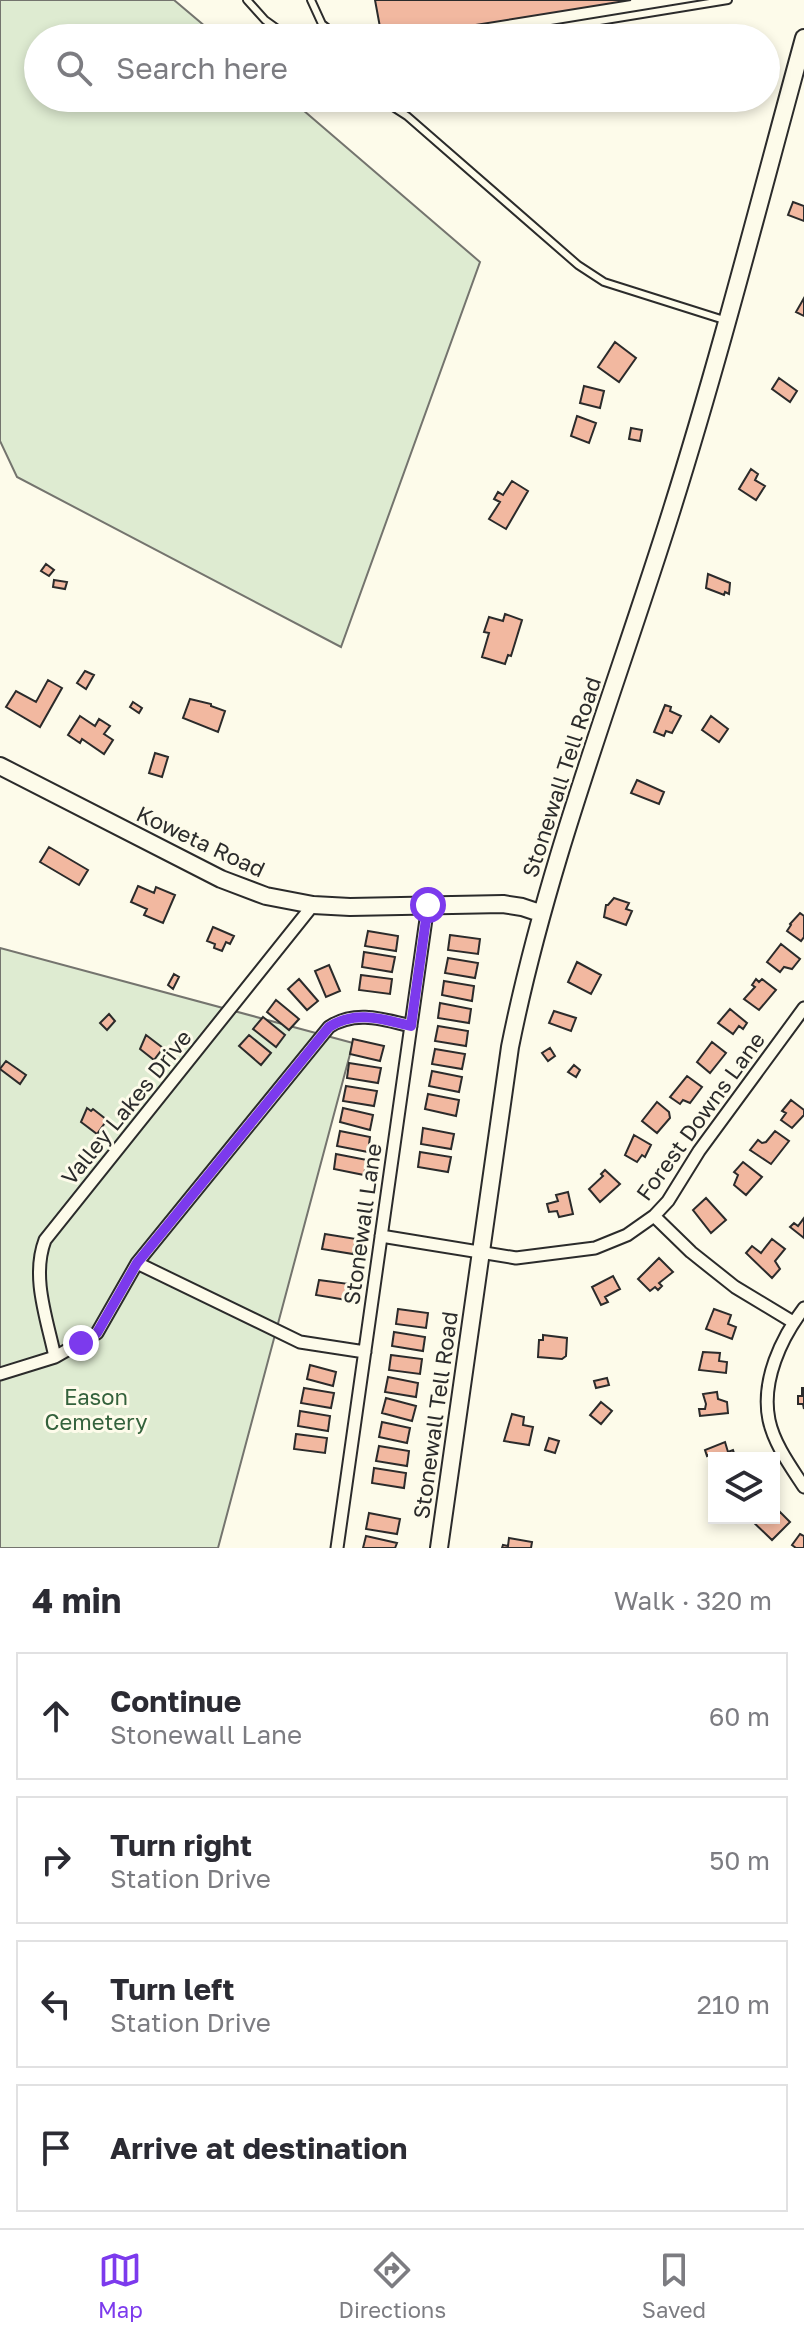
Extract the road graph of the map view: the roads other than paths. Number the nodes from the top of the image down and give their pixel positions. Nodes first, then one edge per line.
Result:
1 (247, 0) edge
2 (311, 0) edge
3 (728, 0) edge
4 (271, 24) edge
5 (322, 24) edge
6 (581, 24) edge
7 (804, 38) edge
8 (401, 112) edge
9 (727, 321) junction
10 (0, 766) edge
11 (313, 905) junction
12 (428, 905) junction
13 (540, 913) junction
14 (804, 1008) edge
15 (411, 1026) junction
16 (654, 1216) junction
17 (381, 1236) junction
18 (480, 1252) junction
19 (137, 1263) junction
20 (804, 1308) edge
21 (793, 1322) junction
22 (365, 1352) junction
23 (55, 1357) junction
24 (0, 1374) edge
25 (804, 1487) edge
26 (337, 1548) edge
27 (439, 1548) edge

1 - 4 lane
2 - 5 lane
3 - 6 lane
7 - 9 street, Stonewall Tell Road
8 - 9 lane
9 - 13 street, Stonewall Tell Road
10 - 11 street, Koweta Road
11 - 12 street, Koweta Road
11 - 23 street, Valley Lakes Drive
12 - 13 street, Koweta Road
12 - 15 street, Stonewall Lane
13 - 18 street, Stonewall Tell Road
14 - 16 street, Forest Downs Lane
15 - 17 street, Stonewall Lane
15 - 19 street
16 - 18 street, Forest Downs Lane
16 - 21 street
17 - 18 street, Forest Downs Lane
17 - 22 street, Stonewall Lane
18 - 27 street, Stonewall Tell Road
19 - 22 street
19 - 23 street
20 - 21 street
21 - 25 street
22 - 26 street, Stonewall Lane
23 - 24 street

